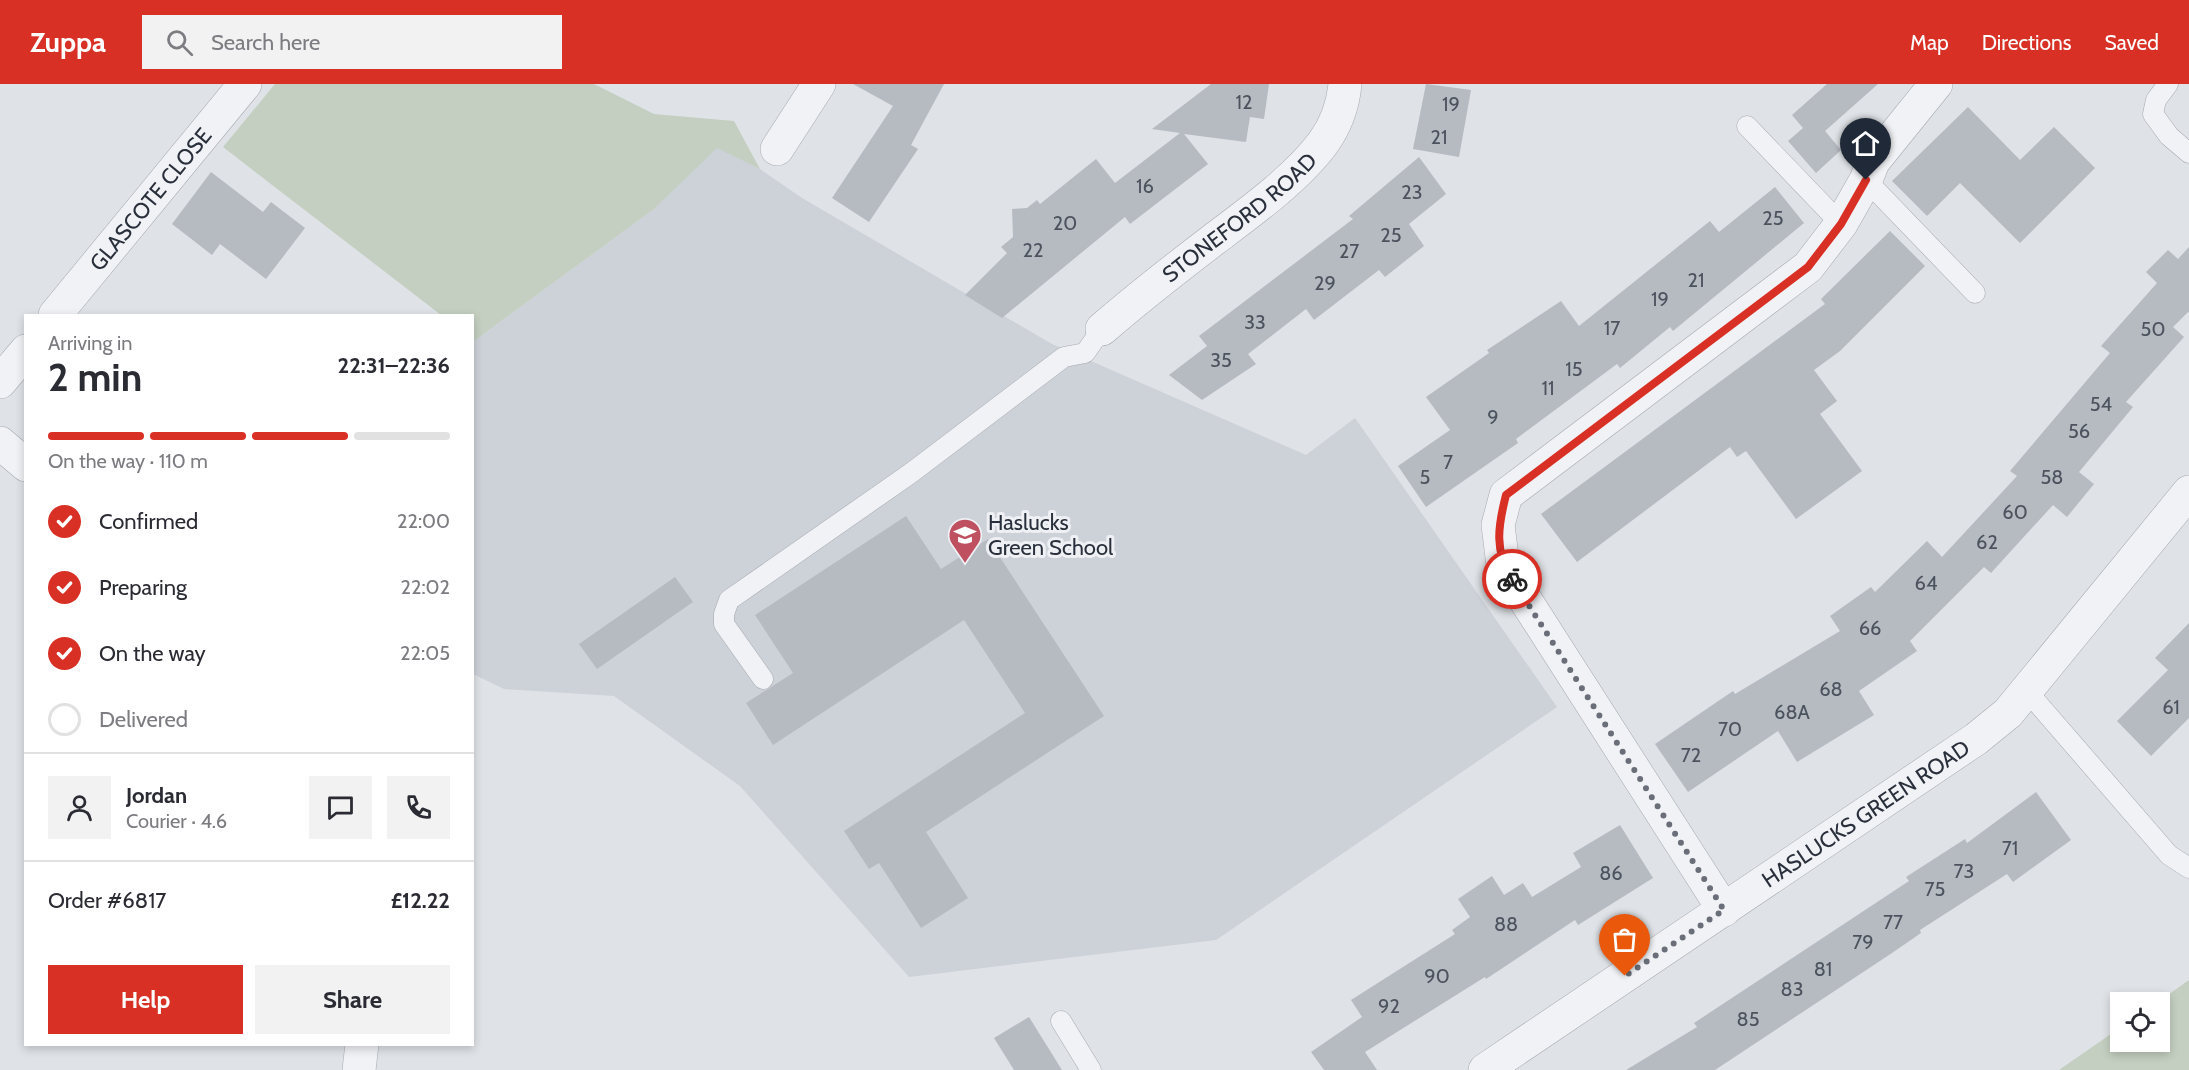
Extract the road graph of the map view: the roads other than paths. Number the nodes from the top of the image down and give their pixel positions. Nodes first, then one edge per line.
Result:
1 (245, 84) edge
2 (819, 84) edge
3 (1345, 84) edge
4 (1936, 84) edge
5 (2168, 84) edge
6 (1747, 126) dead end
7 (777, 150) dead end
8 (2189, 153) edge
9 (1866, 180) junction
10 (1841, 224) junction
11 (1975, 293) dead end
12 (56, 314) edge
13 (1102, 329) joint
14 (24, 353) edge
15 (0, 382) edge
16 (0, 443) edge
17 (24, 463) edge
18 (2189, 492) edge
19 (763, 679) dead end
20 (2027, 691) junction
21 (2189, 868) edge
22 (1724, 910) junction
23 (1061, 1021) dead end
24 (362, 1046) edge
25 (359, 1070) edge
26 (1091, 1070) edge
27 (1485, 1070) edge

1 - 12 street, GLASCOTE CLOSE
2 - 7 street
3 - 13 street, STONEFORD ROAD
4 - 9 street
5 - 8 lane
6 - 10 lane
9 - 10 street
9 - 11 lane
10 - 22 street
13 - 19 lane
14 - 15 street
16 - 17 street
18 - 20 street, HASLUCKS GREEN ROAD
20 - 21 lane
20 - 22 street, HASLUCKS GREEN ROAD
22 - 27 street, HASLUCKS GREEN ROAD
23 - 26 lane
24 - 25 street

